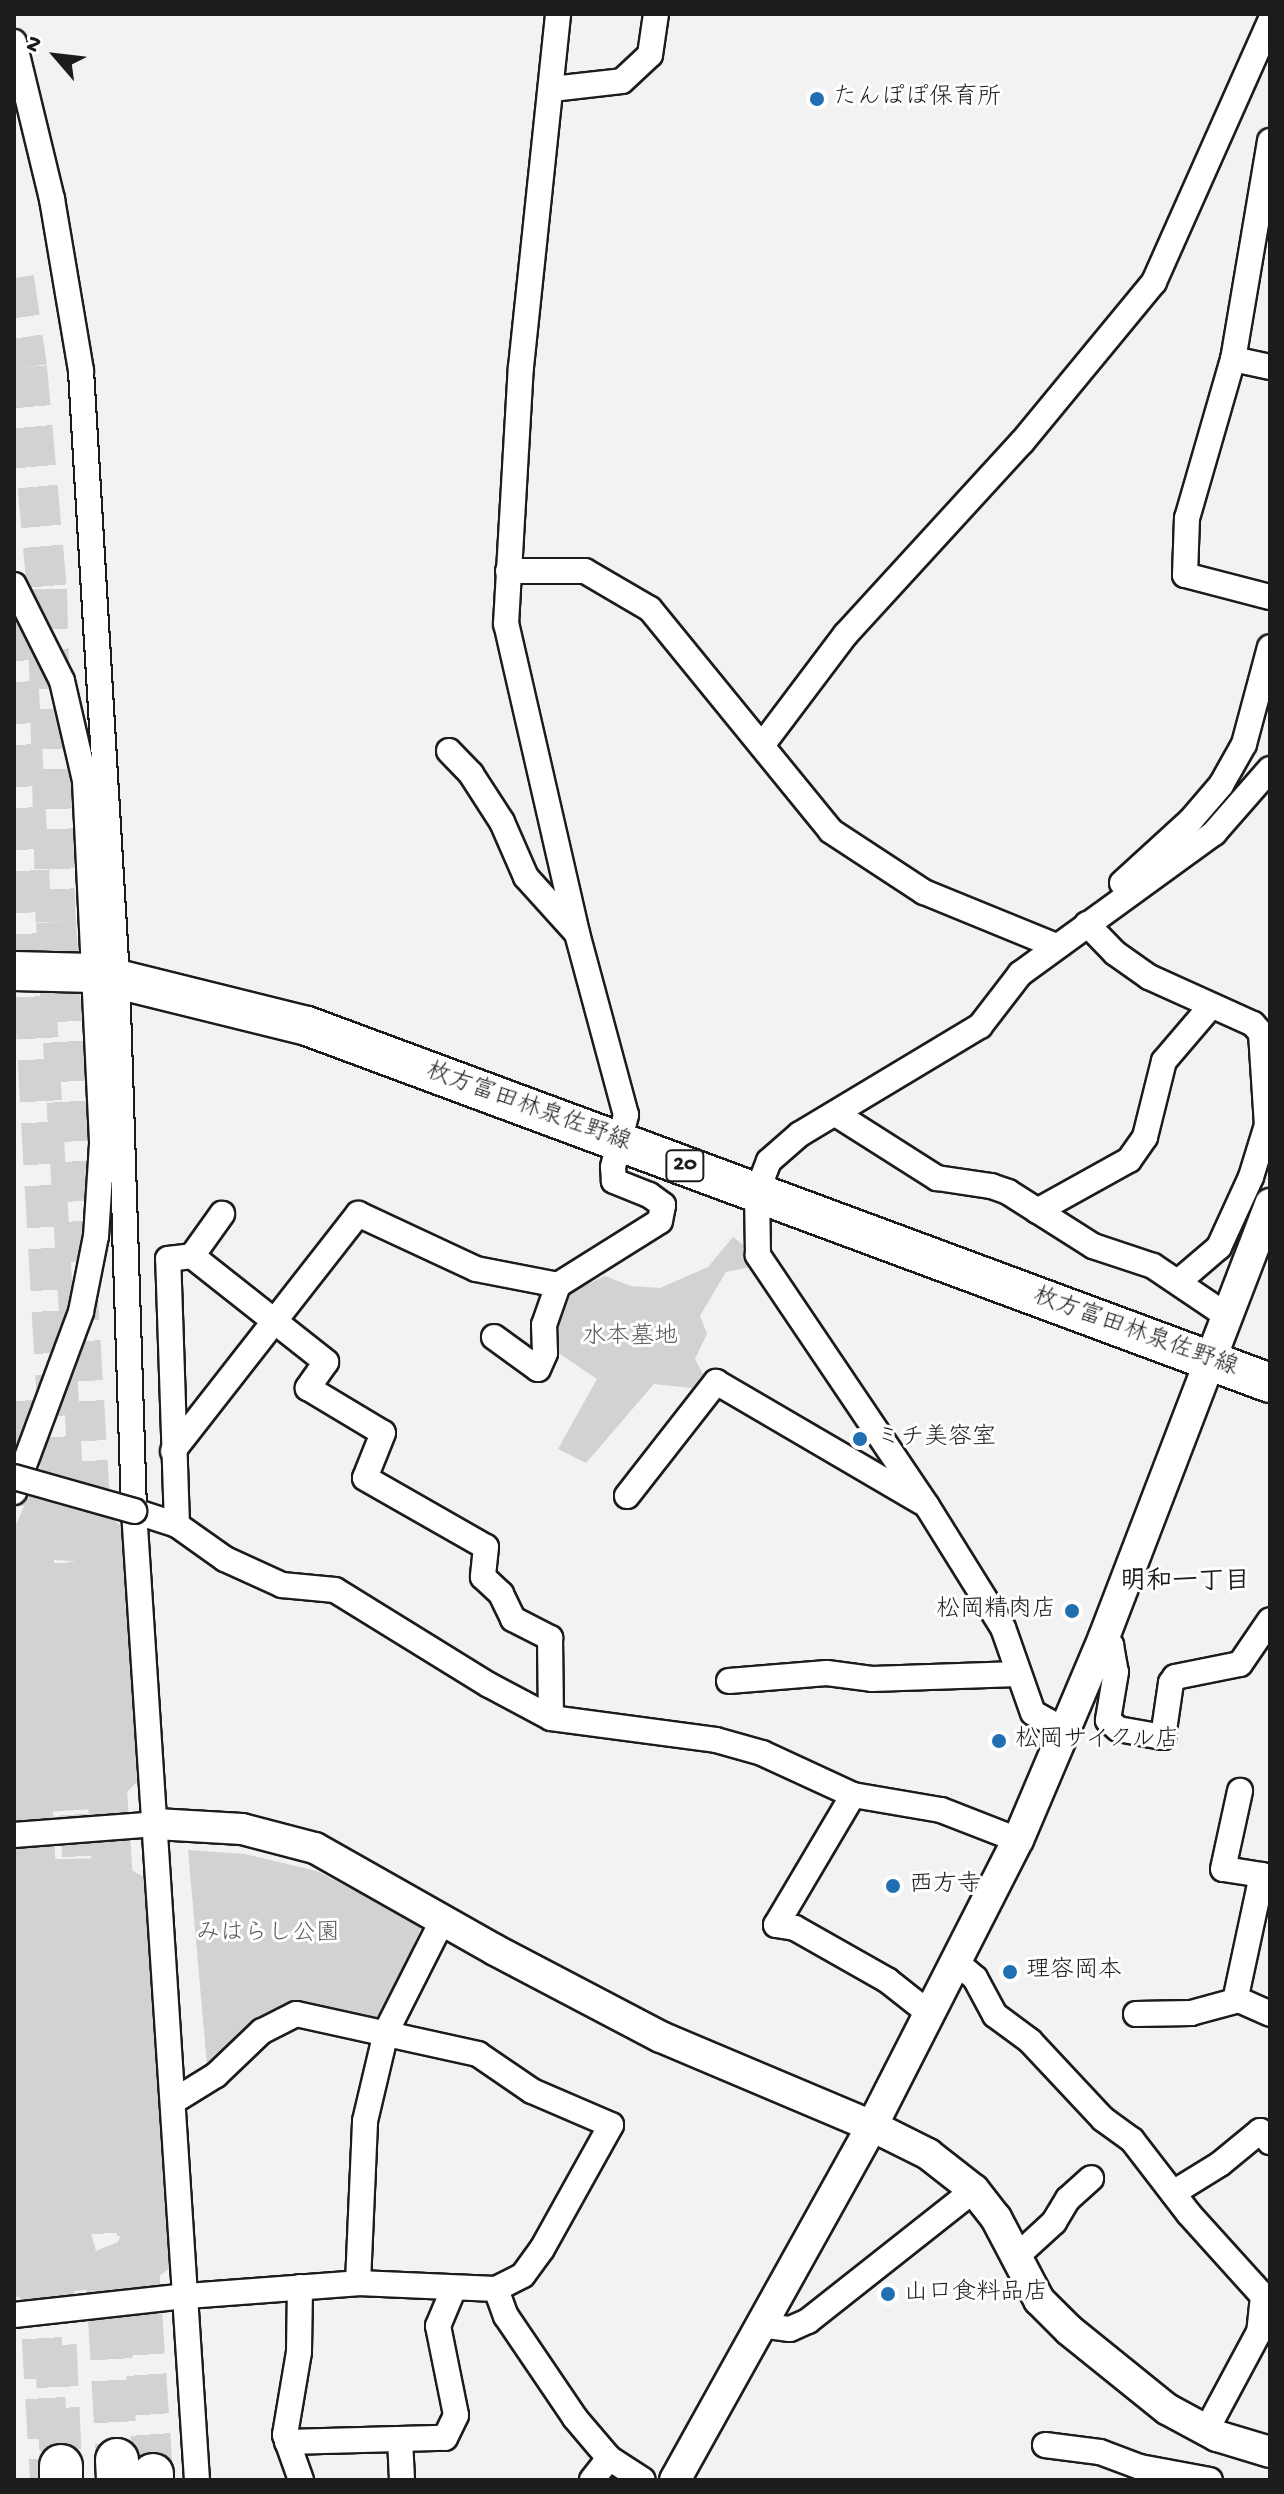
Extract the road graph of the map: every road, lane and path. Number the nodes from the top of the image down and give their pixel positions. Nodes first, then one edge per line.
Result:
1 (558, 14) edge
2 (656, 14) edge
3 (1270, 21) edge
4 (14, 42) edge
5 (552, 89) junction
6 (1270, 141) edge
7 (1233, 359) junction
8 (1270, 367) edge
9 (508, 571) junction
10 (14, 585) edge
11 (1270, 597) edge
12 (1270, 647) edge
13 (763, 744) junction
14 (449, 751) dead end
15 (1270, 769) edge
16 (1090, 921) junction
17 (577, 933) junction
18 (1056, 946) junction
19 (14, 971) edge
20 (105, 975) junction
21 (1211, 1006) junction
22 (836, 1114) junction
23 (621, 1142) junction
24 (757, 1192) junction
25 (1270, 1204) edge
26 (1037, 1211) junction
27 (222, 1214) dead end
28 (192, 1256) junction
29 (1178, 1282) junction
30 (558, 1285) junction
31 (1227, 1316) junction
32 (273, 1323) junction
33 (494, 1337) dead end
34 (1211, 1362) junction
35 (1270, 1383) edge
36 (173, 1451) junction
37 (14, 1477) edge
38 (14, 1492) edge
39 (627, 1496) dead end
40 (927, 1506) junction
41 (134, 1511) junction
42 (177, 1525) junction
43 (1270, 1620) edge
44 (1104, 1637) junction
45 (1018, 1674) junction
46 (729, 1681) dead end
47 (551, 1718) junction
48 (1064, 1730) junction
49 (1240, 1791) dead end
50 (853, 1795) junction
51 (156, 1824) junction
52 (14, 1835) edge
53 (1018, 1840) junction
54 (442, 1921) junction
55 (956, 1962) junction
56 (1235, 2001) junction
57 (930, 2014) junction
58 (1136, 2014) dead end
59 (1270, 2014) edge
60 (386, 2032) junction
61 (174, 2101) junction
62 (872, 2126) junction
63 (1270, 2142) edge
64 (1091, 2178) dead end
65 (974, 2190) junction
66 (1173, 2193) junction
67 (1016, 2257) junction
68 (358, 2283) junction
69 (300, 2287) junction
70 (454, 2288) junction
71 (496, 2289) junction
72 (187, 2296) junction
73 (1266, 2296) edge
74 (14, 2315) edge
75 (761, 2325) junction
76 (1206, 2431) junction
77 (400, 2439) junction
78 (287, 2442) junction
79 (1045, 2445) dead end
80 (1270, 2452) edge
81 (609, 2458) junction
82 (197, 2480) edge
83 (301, 2480) edge
84 (402, 2480) edge
85 (592, 2480) edge
86 (643, 2480) edge
87 (675, 2480) edge
88 (1210, 2480) edge

1 - 5 street
2 - 5 street
3 - 13 street
4 - 20 street
5 - 9 street
6 - 7 street
7 - 8 street
7 - 11 street
9 - 13 street
9 - 17 street
10 - 20 street
12 - 16 street
13 - 18 street
14 - 17 street
15 - 16 street
16 - 18 street
16 - 21 street
17 - 23 street
18 - 22 street
19 - 20 main road, 枚方富田林泉佐野線
20 - 23 main road, 枚方富田林泉佐野線 / 20
20 - 38 street
20 - 41 street
21 - 26 street
21 - 29 street
22 - 24 street
22 - 26 street
23 - 24 main road, 枚方富田林泉佐野線 / 20
23 - 30 street
24 - 34 main road, 枚方富田林泉佐野線 / 20
24 - 40 street
25 - 31 street
26 - 29 street
27 - 28 street
28 - 32 street
28 - 36 street
29 - 31 street
30 - 32 street
30 - 33 street
31 - 34 street
32 - 36 street
32 - 47 street
34 - 35 main road, 枚方富田林泉佐野線 / 20
34 - 44 street
36 - 42 street
37 - 41 street, bridge
39 - 40 street
40 - 45 street
41 - 42 street
41 - 51 street
42 - 47 street
43 - 44 street
44 - 48 street
45 - 46 street
45 - 48 street
47 - 50 street
48 - 53 street
49 - 56 street
50 - 53 street
50 - 57 street
51 - 52 street
51 - 54 street
51 - 61 street
53 - 55 street
54 - 60 street
54 - 62 street
55 - 57 street
55 - 66 street
56 - 58 street
56 - 59 street
57 - 62 street
60 - 61 street
60 - 68 street
60 - 71 street
61 - 72 street
62 - 65 street
62 - 75 street
63 - 66 street
64 - 67 street
65 - 67 street
65 - 75 street
66 - 73 street
67 - 76 street
68 - 69 street
68 - 70 street
69 - 72 street
69 - 78 street
70 - 71 street
70 - 77 street
71 - 81 street
72 - 74 street
72 - 82 street
73 - 76 street
75 - 87 street
76 - 80 street
77 - 78 street
77 - 84 street
78 - 83 street
79 - 88 street
81 - 85 street
81 - 86 street

